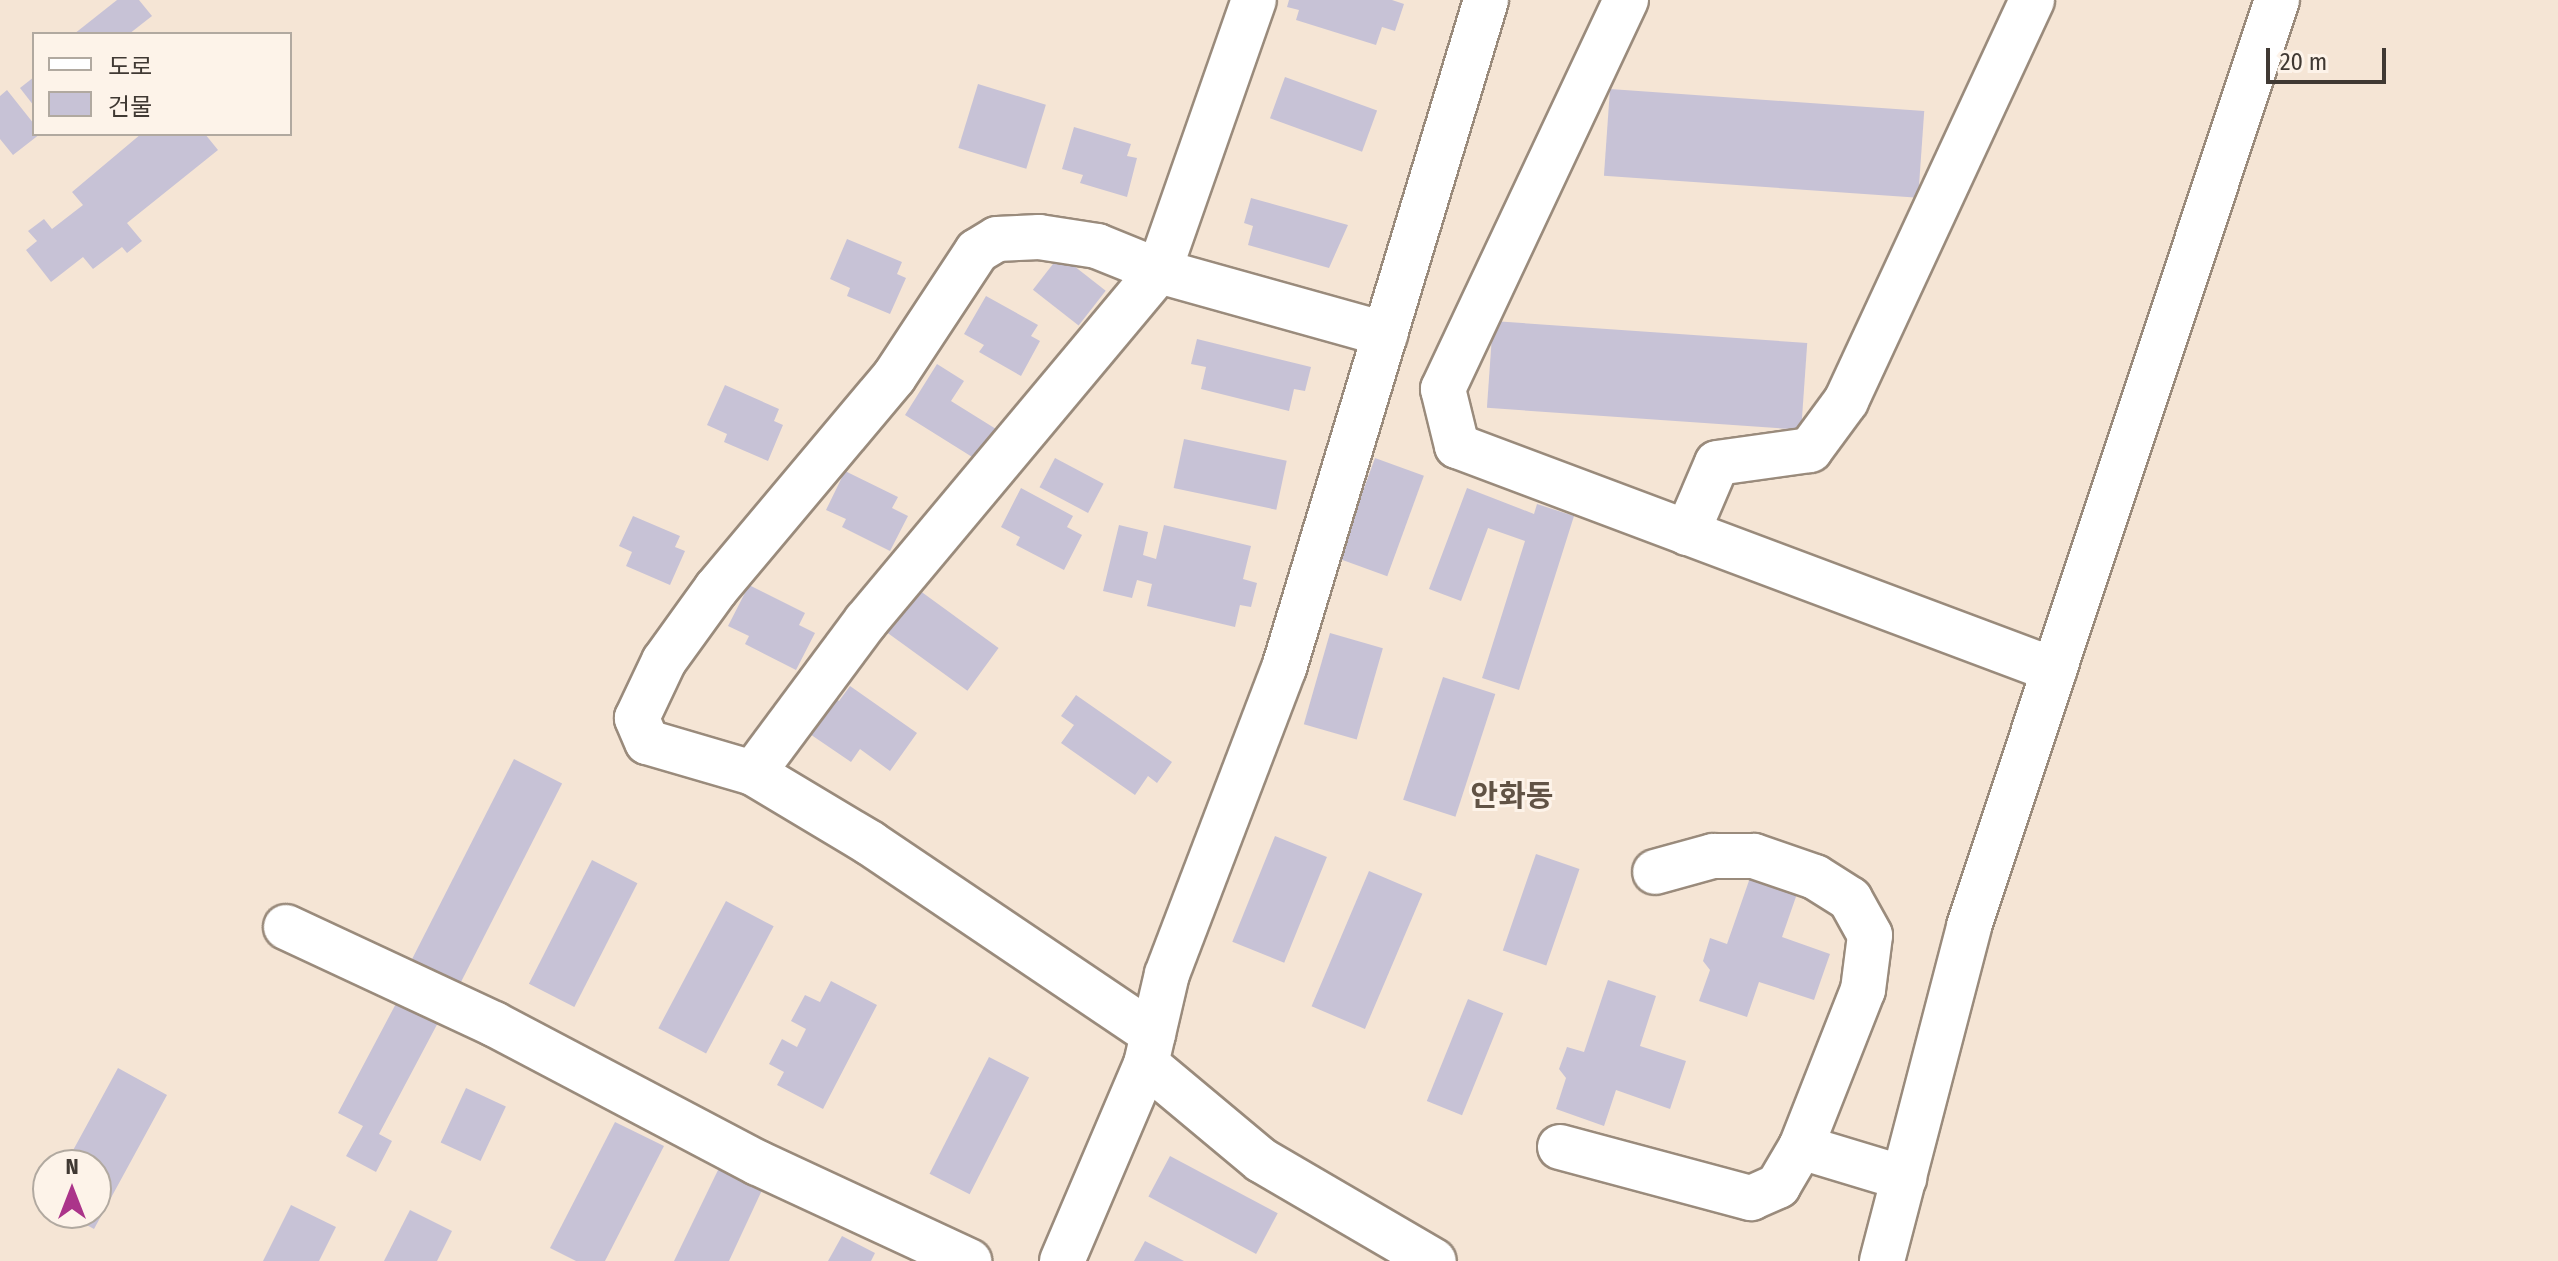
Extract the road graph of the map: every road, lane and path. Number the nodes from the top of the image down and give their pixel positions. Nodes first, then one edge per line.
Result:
1 (1254, 0) edge
2 (1486, 0) edge
3 (1626, 0) edge
4 (2032, 0) edge
5 (2277, 0) edge
6 (1159, 271) junction
7 (1385, 334) junction
8 (1687, 533) junction
9 (2054, 670) junction
10 (753, 773) junction
11 (1655, 872) dead end
12 (286, 927) dead end
13 (1150, 1049) junction
14 (1560, 1147) dead end
15 (1801, 1147) junction
16 (1904, 1178) junction
17 (969, 1261) edge
18 (1062, 1261) edge
19 (1434, 1261) edge
20 (1882, 1261) edge

1 - 6 street
2 - 7 street
3 - 8 street
4 - 8 street
5 - 9 street
6 - 7 street
6 - 10 street
6 - 10 street
7 - 13 street
8 - 9 street
9 - 16 street
10 - 13 street
11 - 15 street
12 - 17 street
13 - 18 street
13 - 19 street
14 - 15 street
15 - 16 street
16 - 20 street

